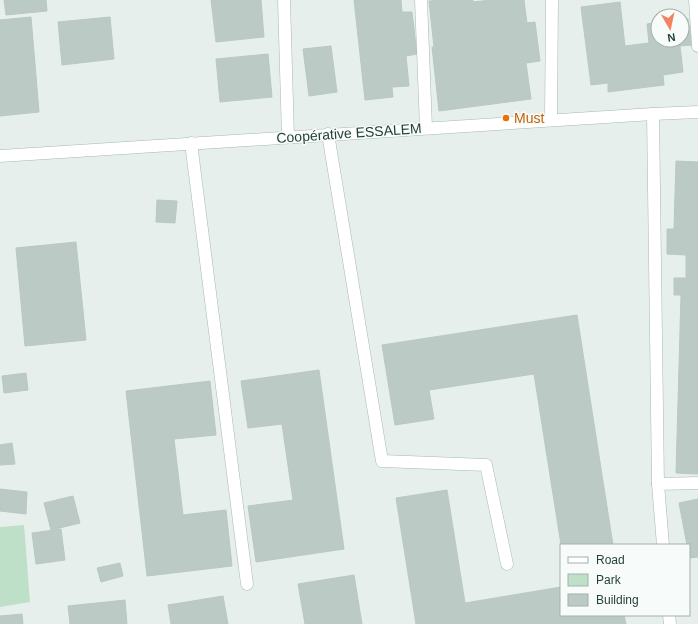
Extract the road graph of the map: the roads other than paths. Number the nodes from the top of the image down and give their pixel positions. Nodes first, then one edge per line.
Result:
1 (284, 0) edge
2 (421, 0) edge
3 (552, 0) edge
4 (695, 0) edge
5 (698, 46) edge
6 (698, 112) edge
7 (653, 114) junction
8 (551, 120) junction
9 (426, 128) junction
10 (328, 134) junction
11 (288, 137) junction
12 (191, 143) junction
13 (0, 156) edge
14 (698, 483) edge
15 (658, 484) junction
16 (663, 544) edge
17 (506, 564) dead end
18 (247, 584) dead end

1 - 11 street
2 - 9 street
3 - 8 street
4 - 5 street
6 - 7 street, Coopérative ESSALEM
7 - 8 street, Coopérative ESSALEM
7 - 15 street
8 - 9 street, Coopérative ESSALEM
9 - 10 street, Coopérative ESSALEM
10 - 11 street, Coopérative ESSALEM
10 - 17 street
11 - 12 street, Coopérative ESSALEM
12 - 13 street, Coopérative ESSALEM
12 - 18 street
14 - 15 street
15 - 16 street

